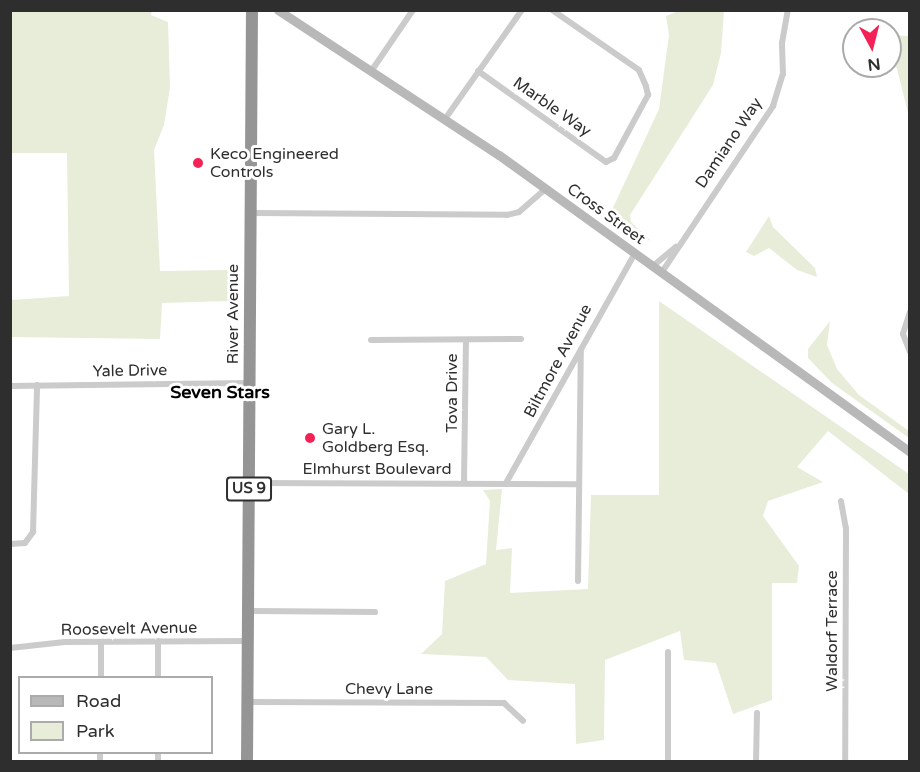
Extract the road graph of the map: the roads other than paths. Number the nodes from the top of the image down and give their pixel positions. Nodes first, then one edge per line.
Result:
1 (252, 10) edge
2 (279, 10) edge
3 (413, 10) edge
4 (522, 10) edge
5 (552, 10) edge
6 (788, 10) edge
7 (372, 70) junction
8 (478, 71) junction
9 (445, 119) junction
10 (545, 189) junction
11 (251, 213) junction
12 (676, 247) junction
13 (635, 253) junction
14 (653, 266) junction
15 (662, 272) junction
16 (909, 312) edge
17 (521, 339) dead end
18 (371, 340) dead end
19 (466, 341) junction
20 (581, 347) junction
21 (909, 352) edge
22 (250, 383) junction
23 (10, 386) edge
24 (37, 386) junction
25 (909, 452) edge
26 (464, 482) junction
27 (249, 483) junction
28 (506, 483) junction
29 (579, 484) junction
30 (841, 501) dead end
31 (14, 544) edge
32 (578, 581) dead end
33 (248, 611) junction
34 (375, 612) dead end
35 (248, 640) junction
36 (158, 641) junction
37 (101, 642) junction
38 (10, 648) edge
39 (668, 652) dead end
40 (101, 676) edge
41 (158, 676) edge
42 (248, 702) junction
43 (757, 713) dead end
44 (523, 721) dead end
45 (247, 762) edge
46 (668, 762) edge
47 (756, 762) edge
48 (845, 762) edge

1 - 11 highway, River Avenue / US 9
2 - 7 main road, Cross Street
3 - 7 street
4 - 8 street
5 - 8 street, Marble Way
6 - 12 street, Damiano Way
7 - 9 main road, Cross Street
8 - 9 street
9 - 10 main road, Cross Street
10 - 11 street
10 - 13 main road, Cross Street
11 - 22 highway, River Avenue / US 9
12 - 14 street, Damiano Way
12 - 15 street, Damiano Way
13 - 14 main road, Cross Street
13 - 20 street, Biltmore Avenue
14 - 15 main road, Cross Street
15 - 25 main road, Cross Street
16 - 21 street
17 - 19 street, Tova Drive
18 - 19 street, Tova Drive
19 - 26 street, Tova Drive
20 - 28 street, Biltmore Avenue
20 - 29 street
22 - 24 street, Yale Drive
22 - 27 highway, River Avenue / US 9
23 - 24 street, Yale Drive
24 - 31 street
26 - 27 street, Elmhurst Boulevard
26 - 28 street, Elmhurst Boulevard
27 - 33 highway, River Avenue / US 9
28 - 29 street, Elmhurst Boulevard
29 - 32 street
30 - 48 street, Waldorf Terrace
33 - 34 street
33 - 35 highway, River Avenue / US 9
35 - 36 street, Roosevelt Avenue
35 - 42 highway, River Avenue / US 9
36 - 37 street, Roosevelt Avenue
36 - 41 street
37 - 38 street, Roosevelt Avenue
37 - 40 street
39 - 46 street
42 - 44 street, Chevy Lane
42 - 45 highway, River Avenue / US 9
43 - 47 street

